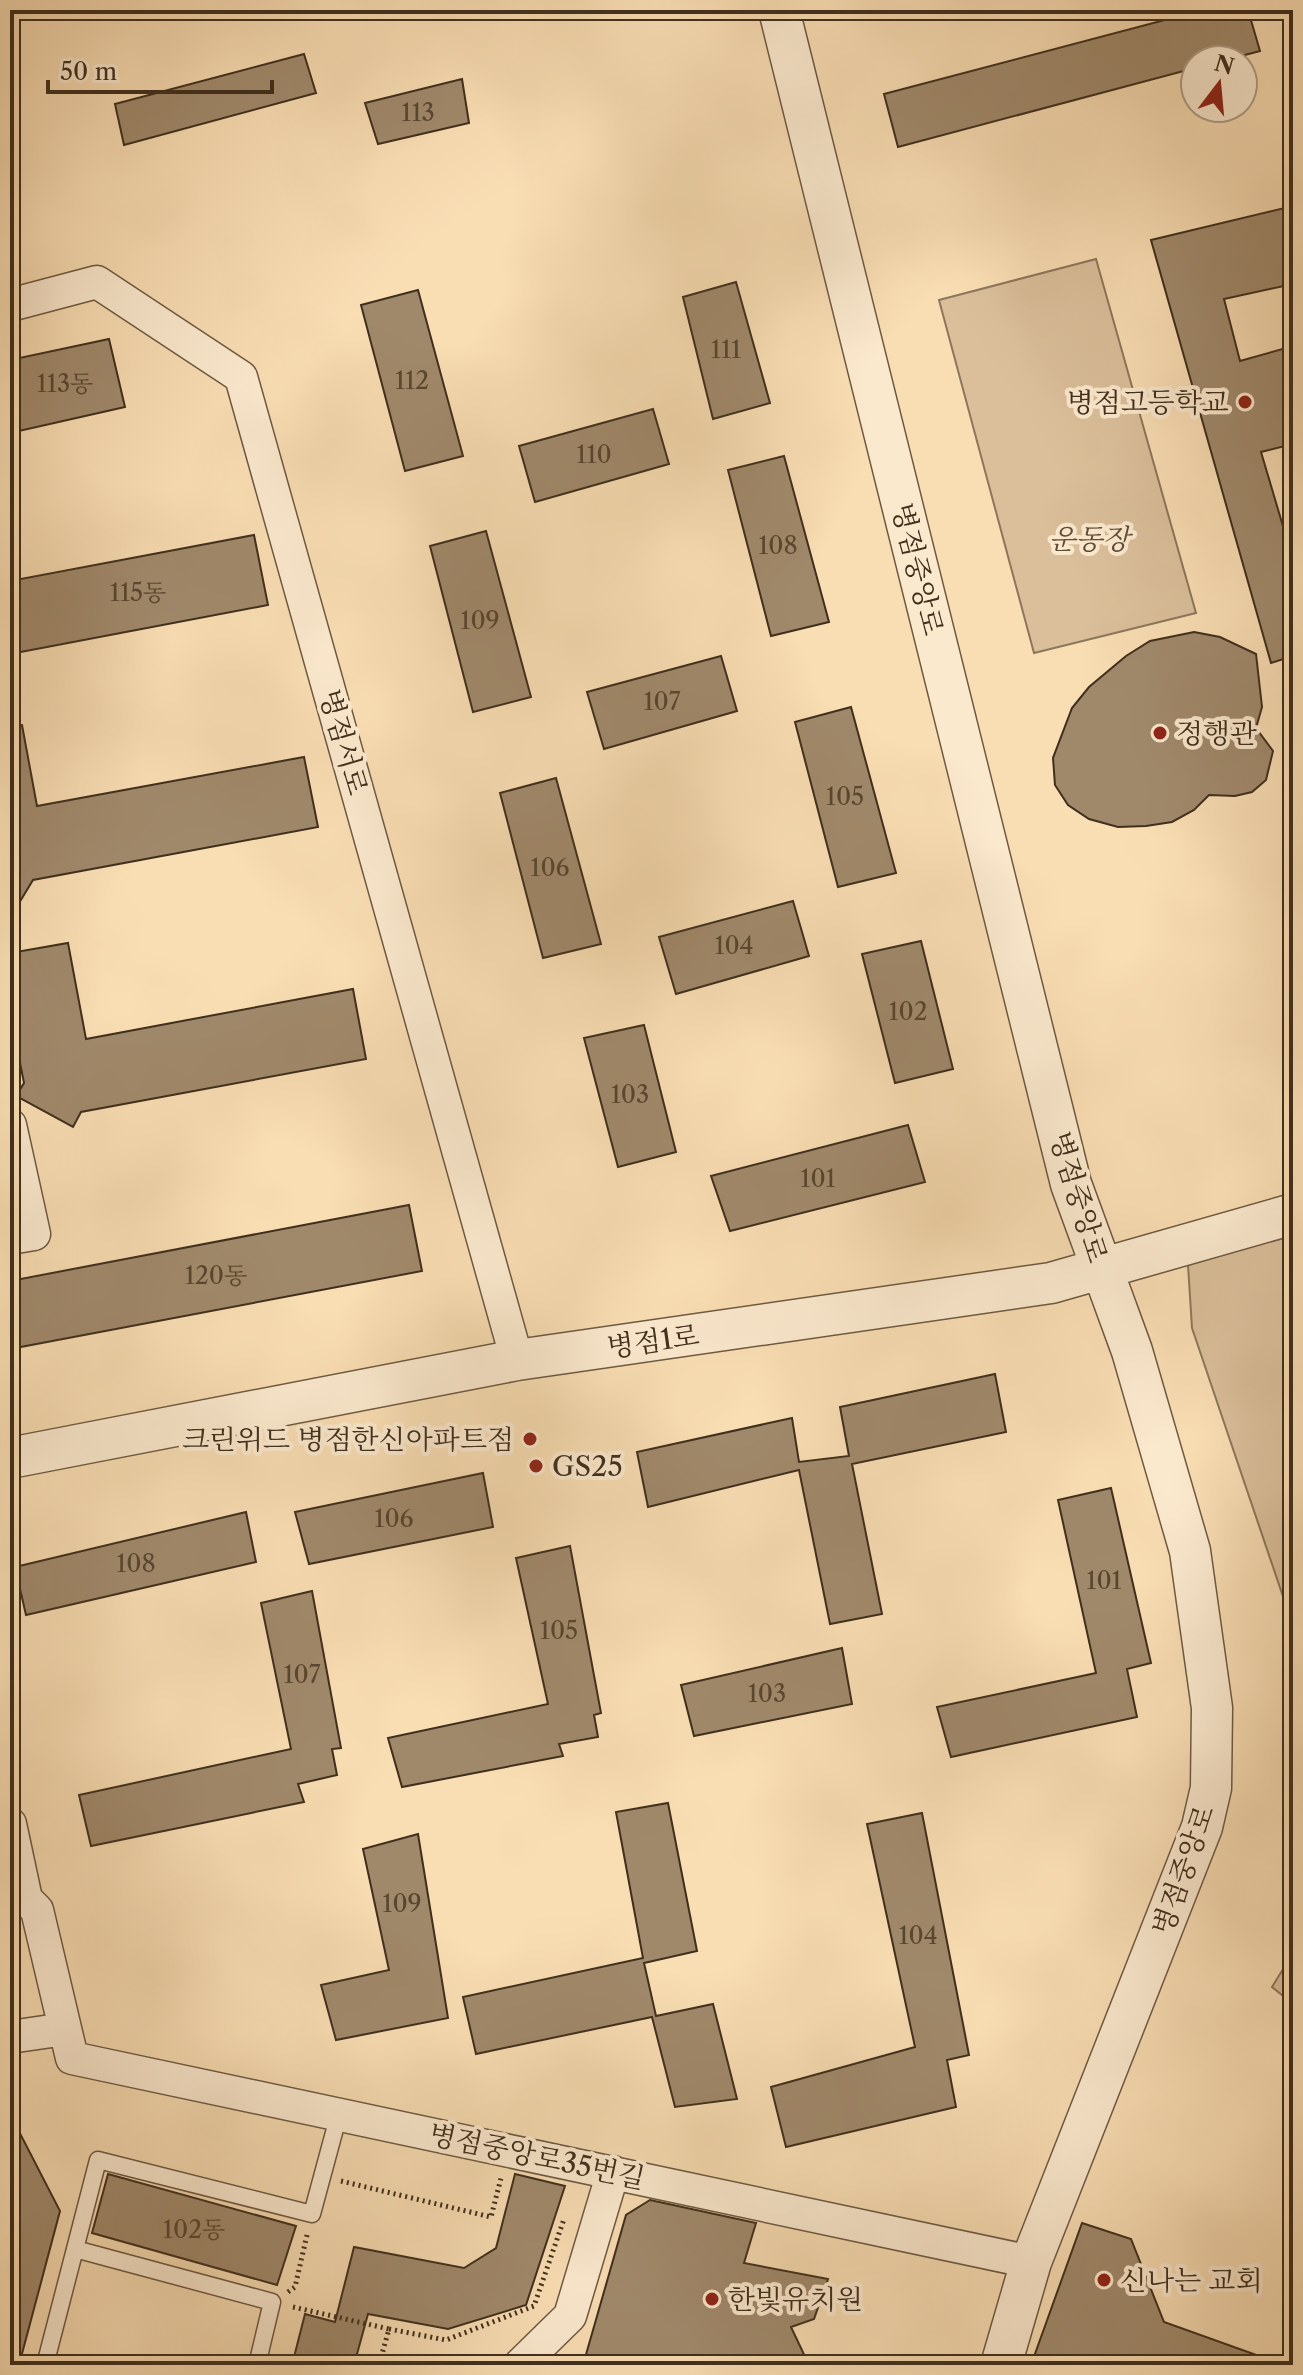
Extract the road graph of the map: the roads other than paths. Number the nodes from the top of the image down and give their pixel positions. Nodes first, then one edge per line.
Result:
1 (779, 10) edge
2 (10, 305) edge
3 (10, 1125) edge
4 (1293, 1214) edge
5 (10, 1238) edge
6 (1101, 1270) junction
7 (517, 1360) junction
8 (10, 1458) edge
9 (10, 1824) edge
10 (65, 2029) junction
11 (10, 2037) edge
12 (339, 2114) junction
13 (613, 2172) junction
14 (75, 2249) junction
15 (1031, 2262) junction
16 (45, 2365) edge
17 (257, 2365) edge
18 (520, 2365) edge
19 (1001, 2365) edge

1 - 6 street, 병점중앙로
2 - 7 street, 병점서로
3 - 5 street
4 - 6 street, 병점1로
6 - 7 street, 병점1로
6 - 15 street, 병점중앙로
7 - 8 street, 병점1로
9 - 10 street, 병점중앙로35번길
10 - 11 street
10 - 12 street, 병점중앙로35번길
12 - 13 street, 병점중앙로35번길
12 - 14 lane
13 - 15 street, 병점중앙로35번길
13 - 18 street
14 - 16 lane
14 - 17 lane
15 - 19 street, 병점중앙로

